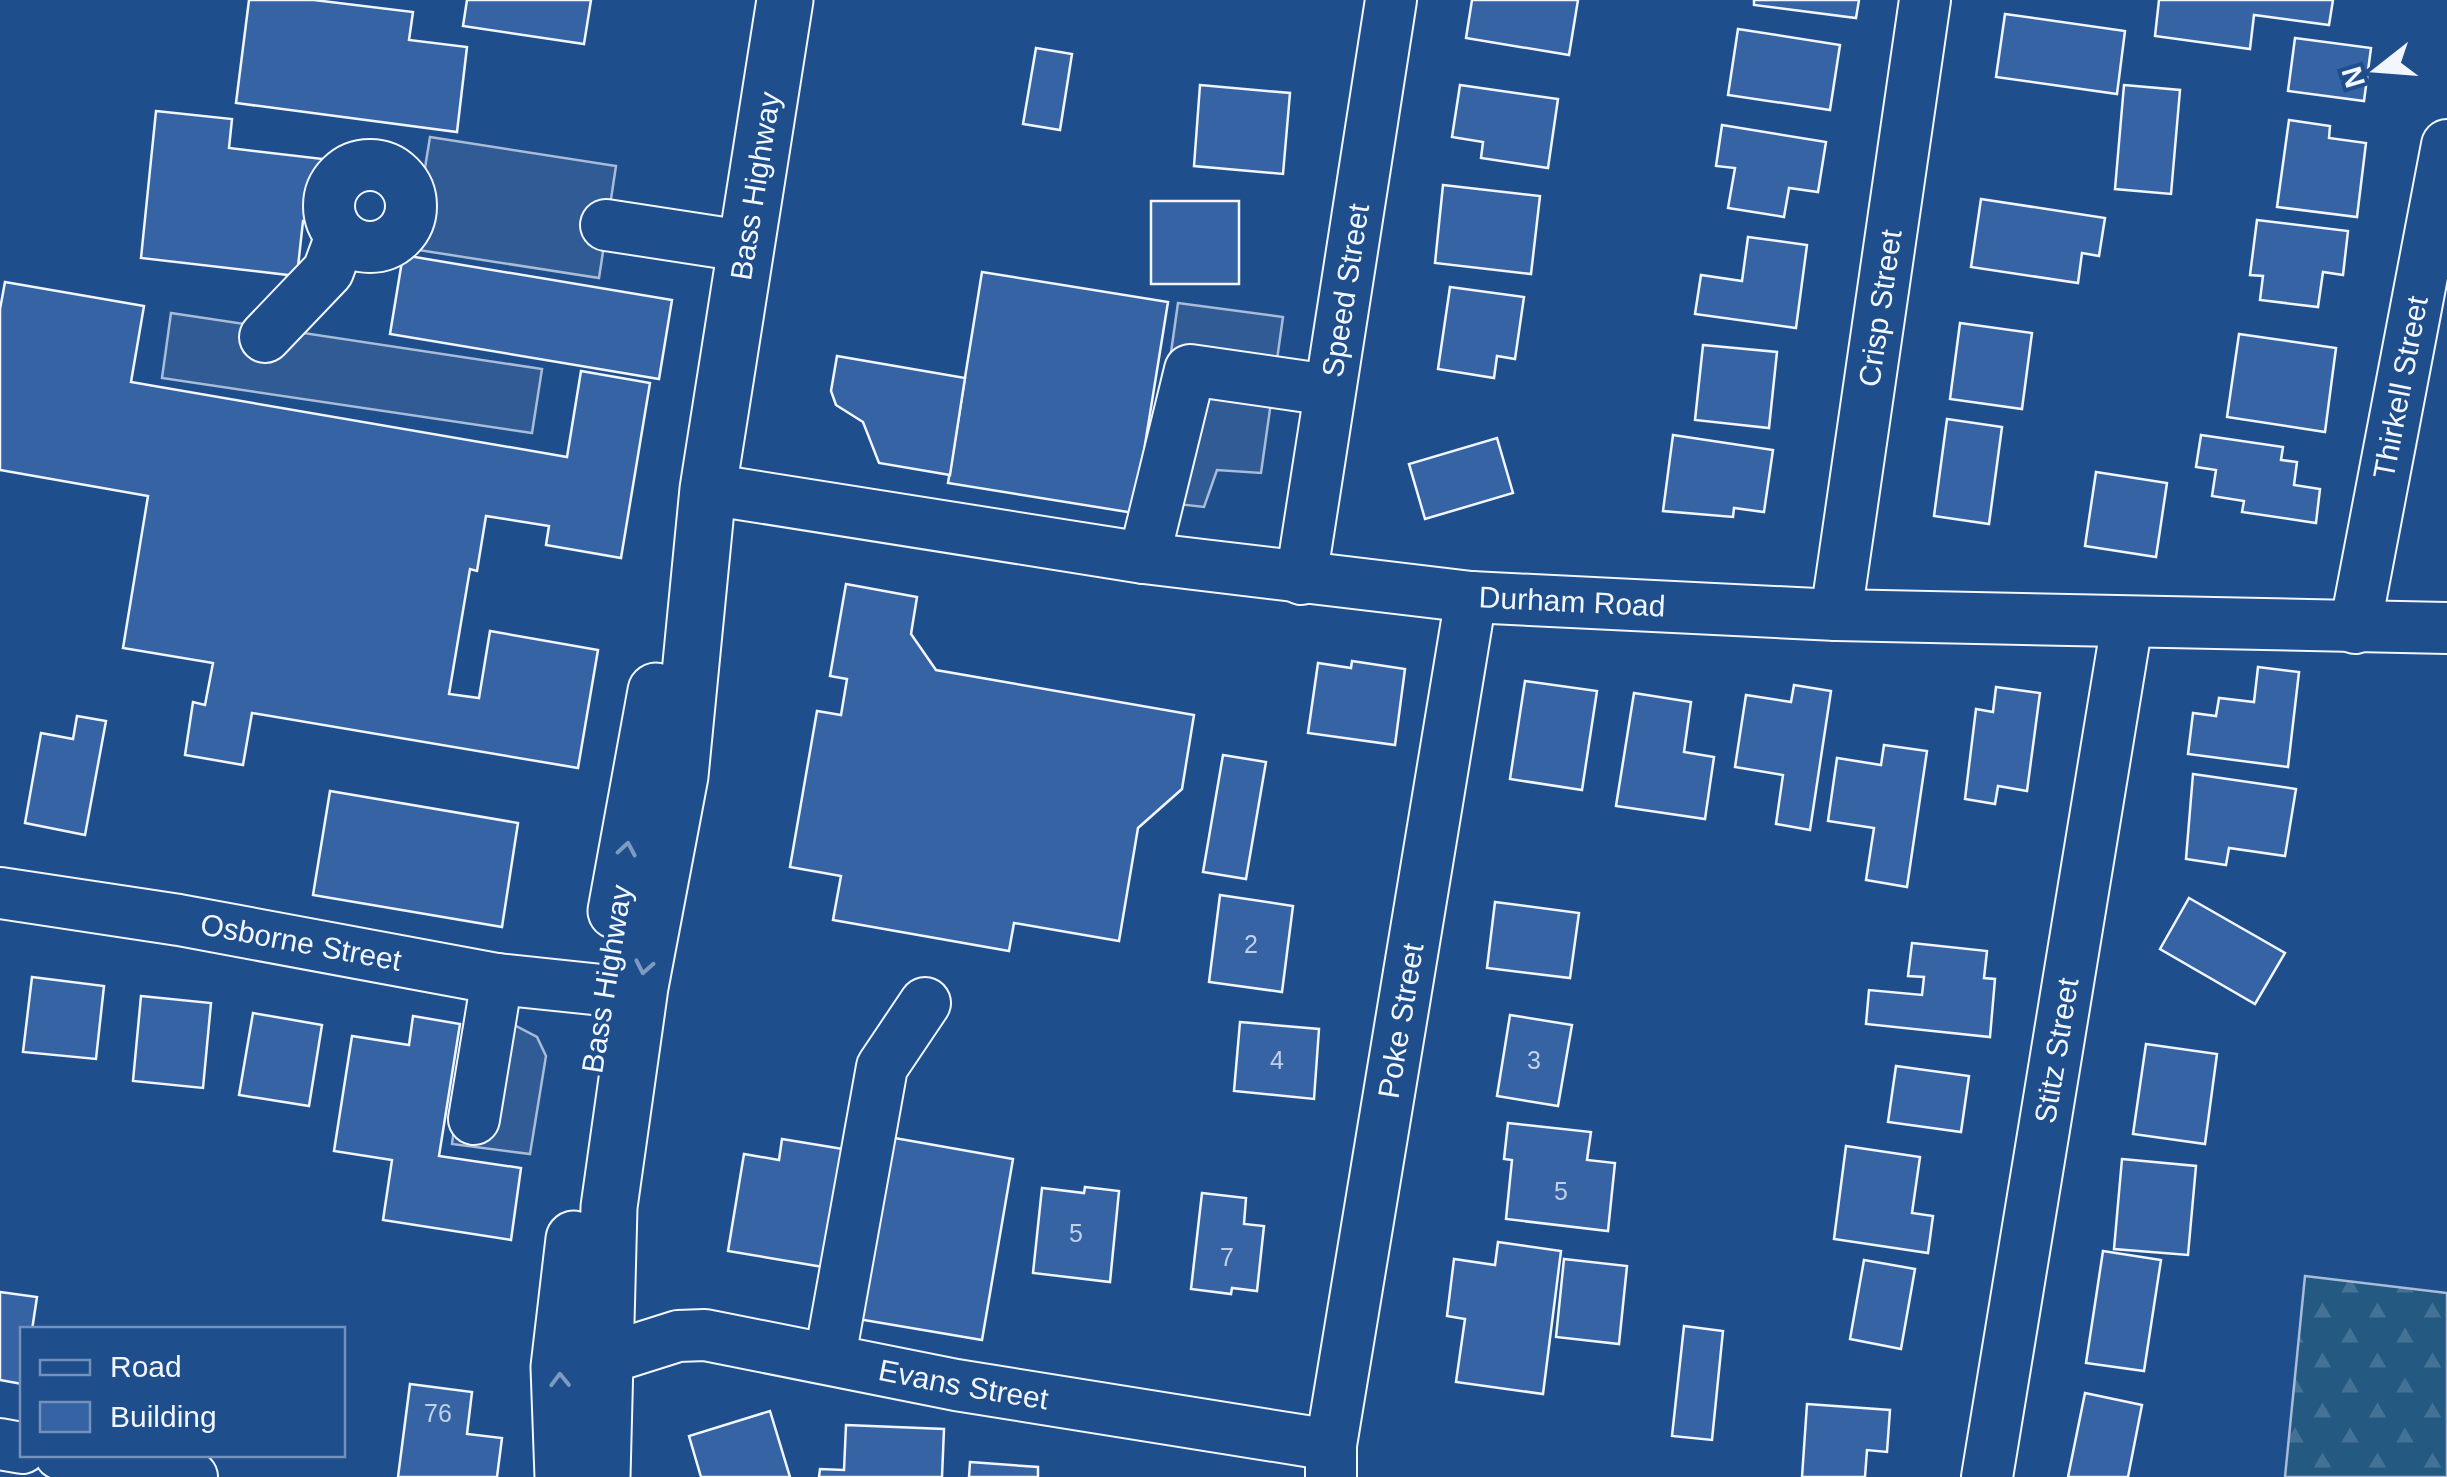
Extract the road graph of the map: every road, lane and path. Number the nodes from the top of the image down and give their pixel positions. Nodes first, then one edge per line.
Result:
1 (785, 0) edge
2 (1390, 0) edge
3 (1925, 0) edge
4 (2447, 146) edge
5 (606, 225) dead end
6 (341, 236) dead end
7 (743, 246) junction
8 (265, 337) dead end
9 (1329, 390) junction
10 (708, 489) junction
11 (1144, 558) junction
12 (1300, 579) junction
13 (1471, 597) junction
14 (1836, 615) junction
15 (2127, 623) junction
16 (2354, 628) junction
17 (2447, 628) edge
18 (0, 893) edge
19 (498, 979) junction
20 (602, 990) junction
21 (925, 1003) dead end
22 (474, 1120) dead end
23 (830, 1358) junction
24 (602, 1360) junction
25 (77, 1457) edge
26 (1331, 1461) edge
27 (192, 1477) edge
28 (563, 1477) edge
29 (602, 1477) edge
30 (1987, 1477) edge

1 - 7 highway, Bass Highway
2 - 9 street, Speed Street
3 - 14 street, Crisp Street
4 - 16 street, Thirkell Street
5 - 7 street
6 - 8 street
7 - 10 highway, Bass Highway
9 - 11 street
9 - 12 street, Speed Street
10 - 11 street, Durham Road
20 -> 10 highway, Bass Highway
10 -> 24 highway, Bass Highway
11 - 12 street, Durham Road
12 - 13 street, Durham Road
13 - 14 street, Durham Road
13 - 26 street, Poke Street
14 - 15 street, Durham Road
15 - 16 street, Durham Road
15 - 30 street, Stitz Street
16 - 17 street, Durham Road
18 - 19 street, Osborne Street
19 - 20 street, Osborne Street
19 - 22 street
28 -> 20 highway, Bass Highway
21 - 23 street
23 - 24 street, Evans Street
23 - 26 street, Evans Street
24 - 29 highway, Bass Highway
25 - 27 street

